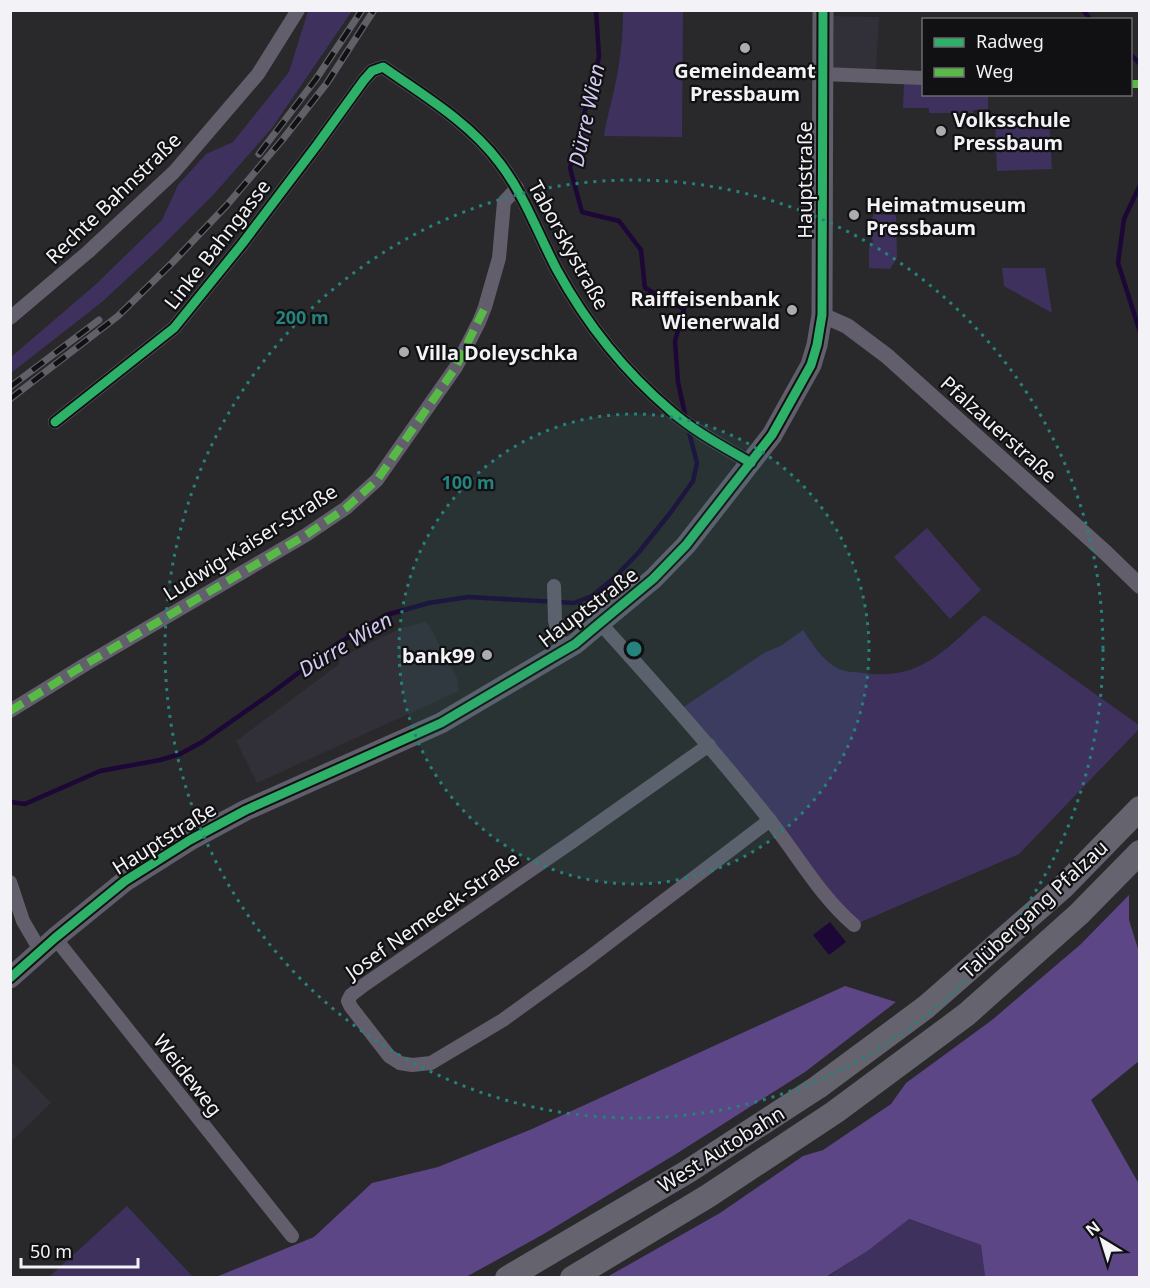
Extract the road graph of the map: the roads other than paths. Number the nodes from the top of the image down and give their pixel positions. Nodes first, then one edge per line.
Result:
1 (298, 10) edge
2 (823, 10) edge
3 (383, 67) joint
4 (823, 74) junction
5 (922, 78) edge
6 (517, 188) junction
7 (822, 315) junction
8 (10, 318) edge
9 (55, 422) dead end
10 (751, 463) junction
11 (554, 586) dead end
12 (1140, 586) edge
13 (600, 623) junction
14 (563, 651) junction
15 (10, 711) edge
16 (709, 745) junction
17 (1140, 808) edge
18 (770, 820) junction
19 (1140, 852) edge
20 (10, 882) edge
21 (854, 925) dead end
22 (47, 944) junction
23 (10, 978) edge
24 (926, 1007) joint
25 (967, 1014) joint
26 (292, 1236) dead end
27 (507, 1278) edge
28 (572, 1278) edge

1 - 8 street, Rechte Bahnstraße
2 - 4 main road, Hauptstraße
3 - 6 street, Taborskystraße
3 - 9 street, Linke Bahngasse
4 - 5 street
4 - 7 main road, Hauptstraße
6 - 10 street, Taborskystraße
6 - 15 street, Ludwig-Kaiser-Straße
7 - 10 main road, Hauptstraße
7 - 12 street, Pfalzauerstraße
10 - 13 main road, Hauptstraße
11 - 14 street, Hauptstraße
13 - 14 main road, Hauptstraße
13 - 16 street
14 - 22 main road, Hauptstraße
16 - 18 street
16 - 18 street, Josef Nemecek-Straße
17 - 24 highway, Talübergang Pfalzau
18 - 21 street
19 - 25 highway, Talübergang Pfalzau
20 - 22 street
22 - 23 main road, Hauptstraße
22 - 26 street, Weideweg
24 - 27 highway, West Autobahn
25 - 28 highway, West Autobahn

